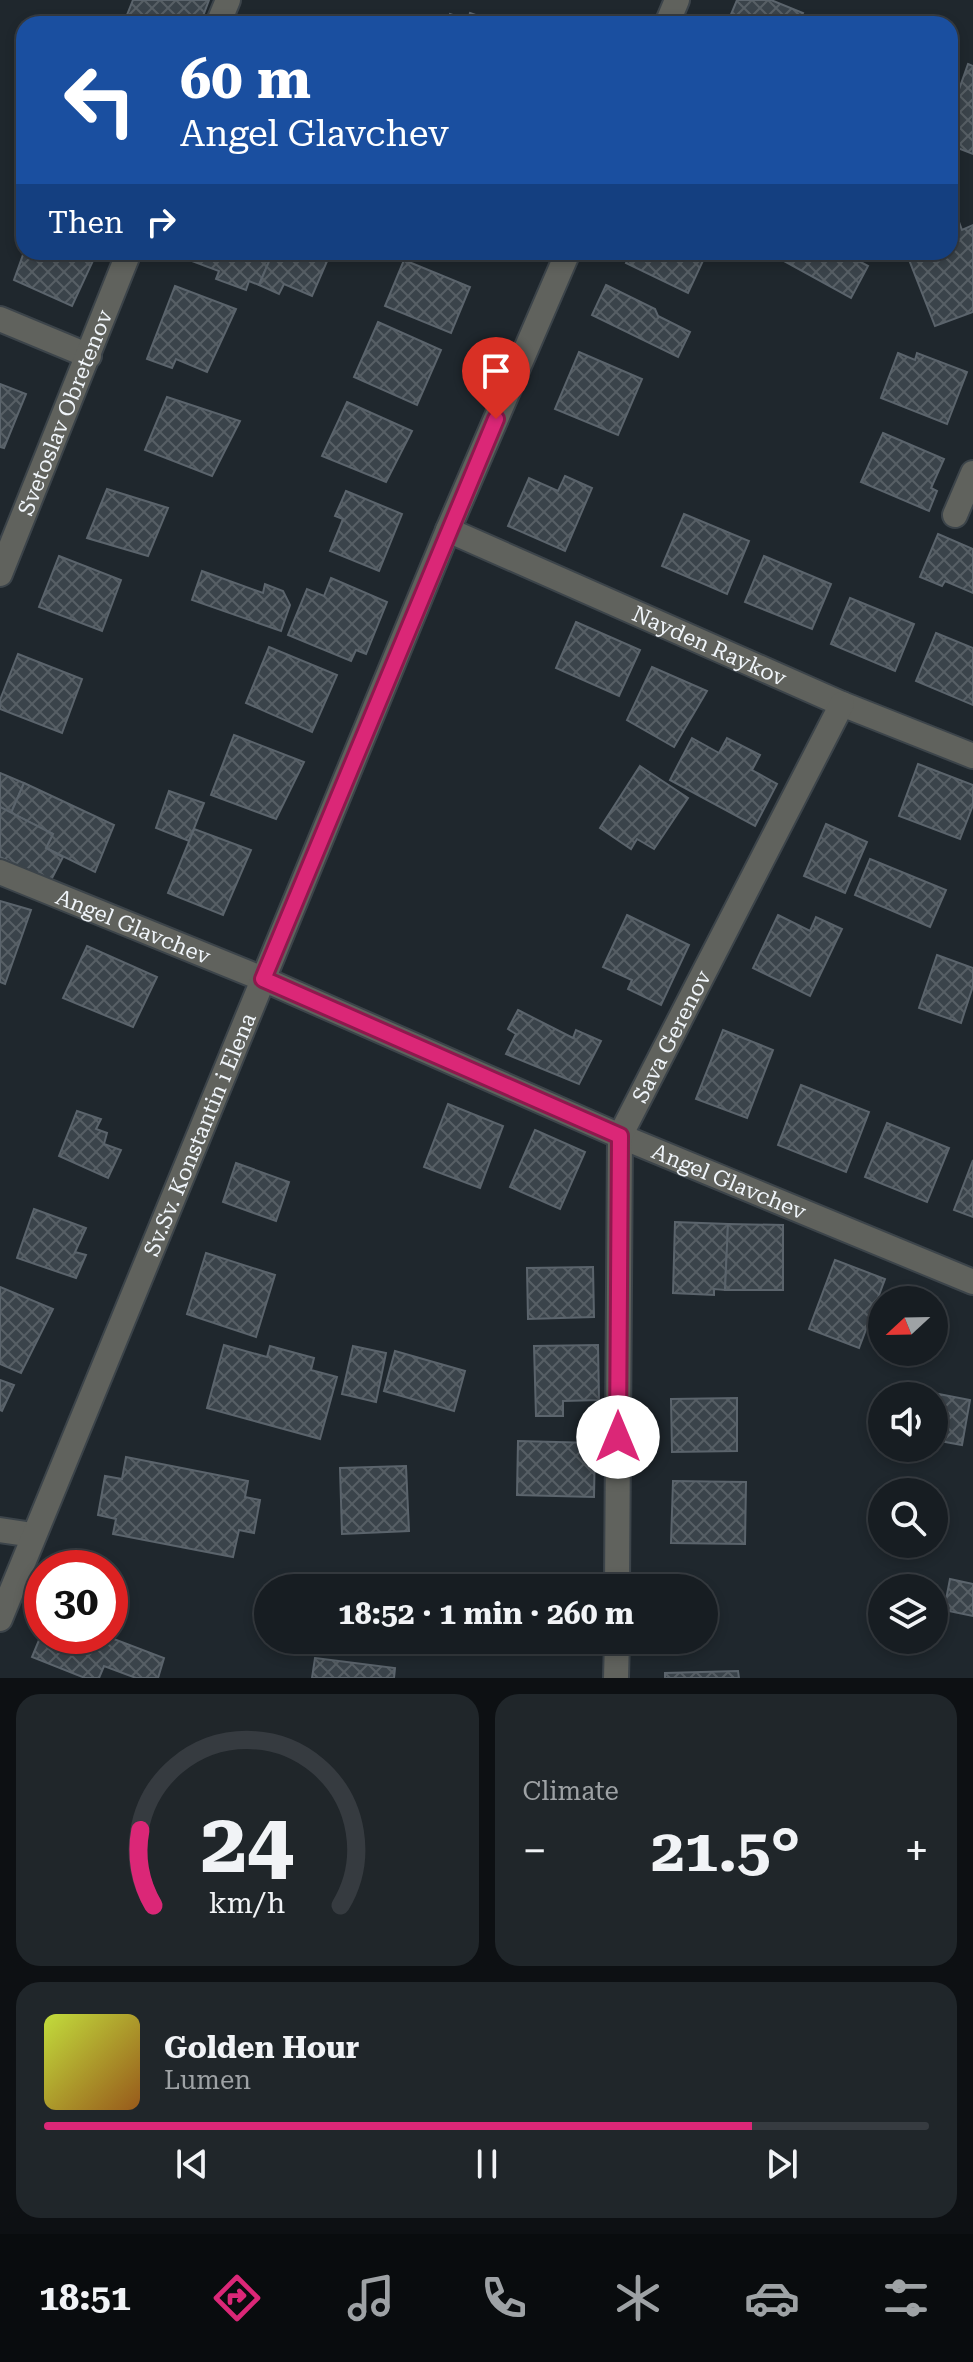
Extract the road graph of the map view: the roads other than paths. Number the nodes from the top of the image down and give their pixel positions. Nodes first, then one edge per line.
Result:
1 (126, 260) edge
2 (565, 260) edge
3 (0, 319) edge
4 (89, 356) junction
5 (973, 473) edge
6 (955, 515) dead end
7 (448, 530) junction
8 (0, 574) edge
9 (842, 704) junction
10 (973, 756) edge
11 (0, 872) edge
12 (263, 979) junction
13 (620, 1136) junction
14 (973, 1282) edge
15 (0, 1530) edge
16 (33, 1535) junction
17 (617, 1574) edge
18 (0, 1619) edge
19 (617, 1654) edge
20 (616, 1678) edge

1 - 4 street, Svetoslav Obretenov
2 - 7 street, Sv.Sv. Konstantin i Elena
3 - 4 street
4 - 8 street, Svetoslav Obretenov
5 - 6 street
7 - 9 street, Nayden Raykov
7 - 12 street, Sv.Sv. Konstantin i Elena
9 - 10 street, Nayden Raykov
9 - 13 street, Sava Gerenov
11 - 12 street, Angel Glavchev
12 - 13 street, Angel Glavchev
12 - 16 street, Sv.Sv. Konstantin i Elena
13 - 14 street, Angel Glavchev
13 - 17 street, Sava Gerenov
15 - 16 street
16 - 18 street, Sv.Sv. Konstantin i Elena
19 - 20 street

